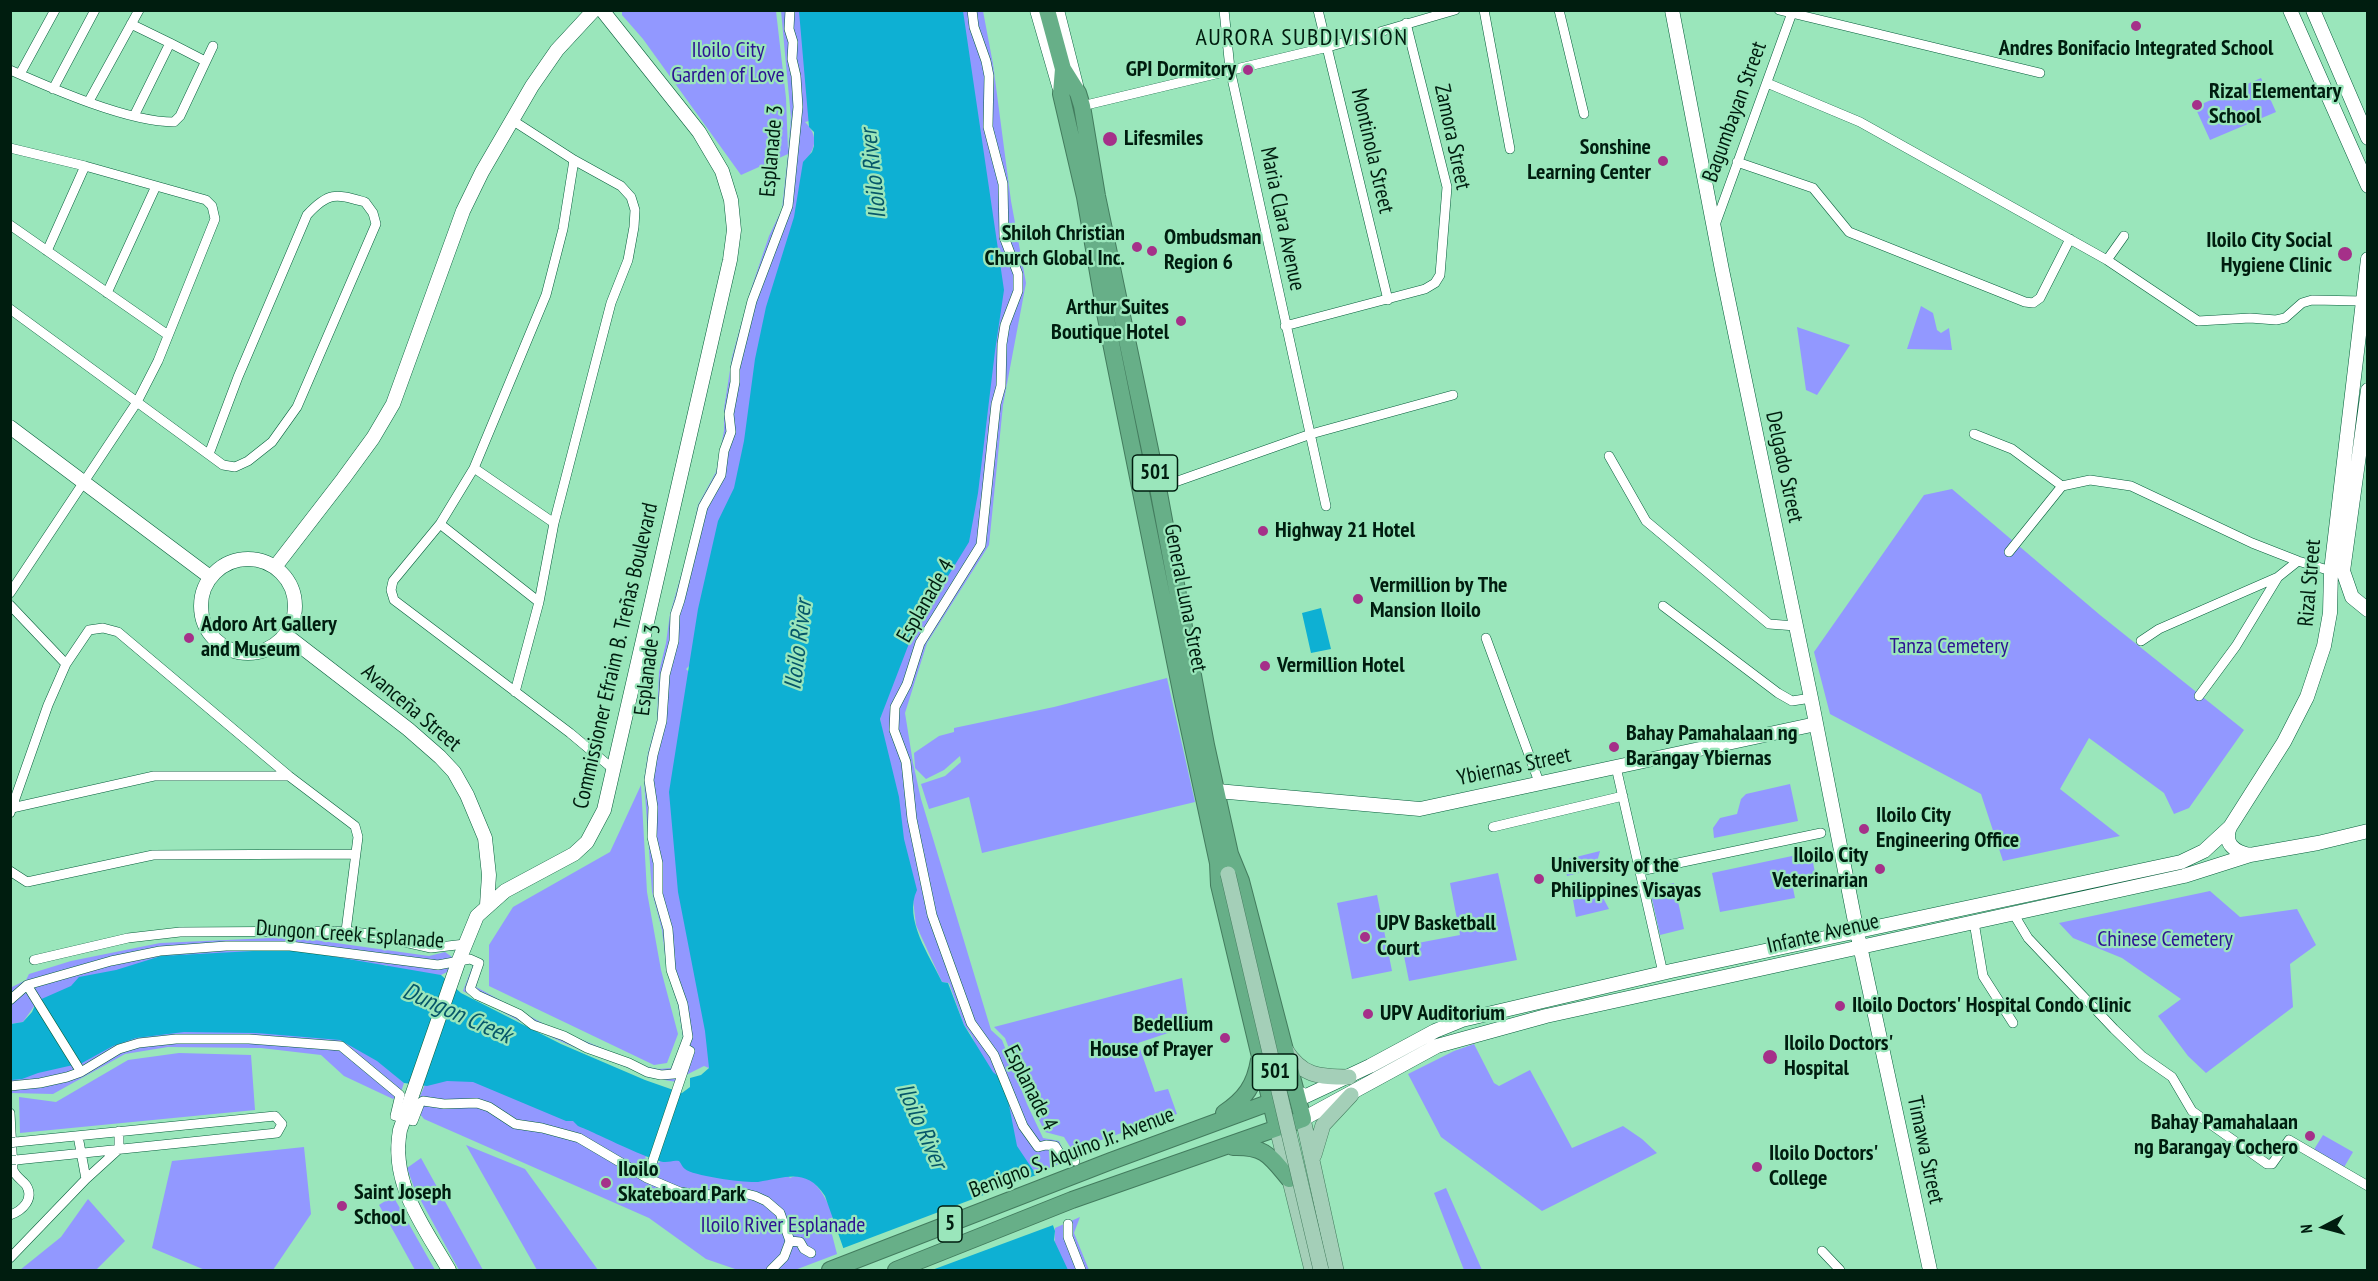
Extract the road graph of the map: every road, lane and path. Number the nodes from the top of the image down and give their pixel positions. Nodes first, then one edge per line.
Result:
1 (55, 10) edge
2 (95, 10) edge
3 (139, 10) edge
4 (594, 10) edge
5 (602, 10) edge
6 (790, 10) edge
7 (972, 10) edge
8 (1037, 10) edge
9 (1047, 10) edge
10 (1057, 10) edge
11 (1224, 10) edge
12 (1318, 10) edge
13 (1455, 10) edge
14 (1484, 10) edge
15 (1559, 10) edge
16 (1672, 10) edge
17 (1779, 10) edge
18 (2290, 10) edge
19 (2313, 10) edge
20 (1433, 13) edge
21 (1793, 13) edge
22 (1406, 23) junction
23 (131, 24) junction
24 (170, 43) junction
25 (213, 46) dead end
26 (1328, 47) junction
27 (205, 61) junction
28 (1230, 69) junction
29 (10, 70) edge
30 (2040, 73) dead end
31 (20, 74) junction
32 (1767, 82) junction
33 (53, 89) junction
34 (1074, 98) junction
35 (88, 101) junction
36 (1584, 114) dead end
37 (134, 116) junction
38 (512, 120) junction
39 (2367, 138) edge
40 (2367, 147) edge
41 (10, 148) edge
42 (1510, 149) dead end
43 (2352, 154) junction
44 (574, 160) junction
45 (1737, 162) junction
46 (86, 166) junction
47 (156, 186) junction
48 (2367, 186) edge
49 (10, 225) edge
50 (1714, 227) junction
51 (2124, 236) dead end
52 (2070, 239) junction
53 (47, 251) junction
54 (2367, 259) edge
55 (2107, 260) junction
56 (107, 293) junction
57 (1388, 300) junction
58 (2363, 301) junction
59 (10, 309) edge
60 (1285, 326) junction
61 (168, 335) junction
62 (2367, 390) edge
63 (1453, 395) dead end
64 (137, 402) junction
65 (10, 427) edge
66 (1311, 434) junction
67 (1974, 434) dead end
68 (1141, 448) junction
69 (209, 454) junction
70 (1609, 456) dead end
71 (474, 468) junction
72 (84, 482) junction
73 (2062, 486) junction
74 (1158, 488) junction
75 (1326, 506) dead end
76 (554, 522) junction
77 (440, 524) junction
78 (2009, 552) dead end
79 (2298, 561) junction
80 (275, 567) junction
81 (2331, 572) junction
82 (210, 577) junction
83 (2278, 577) junction
84 (10, 593) edge
85 (2352, 597) junction
86 (539, 602) junction
87 (10, 604) edge
88 (1663, 606) dead end
89 (2367, 610) edge
90 (2330, 613) junction
91 (1796, 626) junction
92 (286, 635) junction
93 (1486, 638) dead end
94 (2141, 640) dead end
95 (66, 664) junction
96 (515, 692) junction
97 (2199, 696) dead end
98 (1811, 698) junction
99 (1816, 724) junction
100 (1616, 767) junction
101 (613, 769) junction
102 (289, 776) junction
103 (1539, 782) junction
104 (1217, 791) junction
105 (1623, 796) junction
106 (11, 811) edge
107 (1492, 827) dead end
108 (2230, 827) junction
109 (2367, 831) edge
110 (1821, 833) dead end
111 (355, 854) junction
112 (2250, 855) junction
113 (2181, 862) joint
114 (1225, 864) junction
115 (10, 871) edge
116 (1640, 871) junction
117 (487, 905) junction
118 (2013, 913) junction
119 (1974, 922) junction
120 (346, 931) junction
121 (1857, 932) junction
122 (465, 944) junction
123 (1796, 945) junction
124 (1861, 947) junction
125 (34, 960) dead end
126 (459, 960) junction
127 (1799, 961) junction
128 (1663, 973) junction
129 (27, 985) junction
130 (10, 1000) edge
131 (2013, 1023) dead end
132 (1284, 1047) junction
133 (685, 1048) junction
134 (1260, 1053) junction
135 (81, 1072) junction
136 (1348, 1077) junction
137 (10, 1086) edge
138 (1297, 1093) junction
139 (1351, 1095) junction
140 (1271, 1102) junction
141 (10, 1113) edge
142 (404, 1115) junction
143 (1304, 1119) junction
144 (1208, 1124) junction
145 (1277, 1128) junction
146 (119, 1131) junction
147 (78, 1136) junction
148 (13, 1143) edge
149 (119, 1149) junction
150 (1217, 1149) junction
151 (80, 1153) junction
152 (13, 1160) edge
153 (1075, 1161) dead end
154 (1312, 1164) junction
155 (1094, 1167) junction
156 (647, 1178) junction
157 (86, 1179) junction
158 (1289, 1179) junction
159 (2367, 1186) edge
160 (1102, 1190) junction
161 (10, 1215) edge
162 (1068, 1224) dead end
163 (790, 1241) junction
164 (1822, 1251) dead end
165 (811, 1253) dead end
166 (10, 1258) edge
167 (448, 1270) edge
168 (771, 1270) edge
169 (832, 1270) edge
170 (896, 1270) edge
171 (1081, 1270) edge
172 (1312, 1270) edge
173 (1322, 1270) edge
174 (1336, 1270) edge
175 (1840, 1270) edge
176 (1930, 1270) edge

1 - 31 street
2 - 33 street
3 - 23 street
4 - 38 main road
5 - 101 main road, Commissioner Efraim B. Treñas Boulevard
6 - 133 street, Esplanade 3
7 - 153 street, Esplanade 4
8 - 34 main road, General Luna Street / 501
9 - 34 highway, General Luna Street / 501
10 - 34 main road, General Luna Street / 501
11 - 28 street, Maria Clara Avenue
12 - 26 street, Montinola Street
13 - 20 street
14 - 42 street
15 - 36 street
16 - 50 main road, Delgado Street
17 - 21 street
18 - 43 main road
19 - 39 main road
20 - 22 street
21 - 30 street
21 - 32 street, Bagumbayan Street
22 - 26 street
22 - 57 street, Zamora Street
23 - 24 street
23 - 35 street
24 - 27 street
24 - 37 street
25 - 27 street
26 - 28 street
26 - 57 street, Montinola Street
27 - 37 street
28 - 34 street
28 - 60 street, Maria Clara Avenue
29 - 31 street
31 - 33 street
32 - 45 street, Bagumbayan Street
32 - 52 street
33 - 35 street
34 - 68 highway, General Luna Street / 501
34 - 68 highway, General Luna Street / 501
35 - 37 street
38 - 44 street
38 - 80 main road
40 - 43 main road
41 - 46 street
43 - 48 main road
44 - 71 street
44 - 76 street
45 - 50 street, Bagumbayan Street
45 - 52 street
46 - 47 street
46 - 53 street
47 - 56 street
47 - 61 street
49 - 53 street
50 - 91 main road, Delgado Street
51 - 55 street
52 - 55 street
53 - 56 street
54 - 58 main road, Rizal Street
55 - 58 street
56 - 61 street
57 - 60 street, Zamora Street
58 - 81 main road, Rizal Street
59 - 64 street
60 - 66 street, Maria Clara Avenue
61 - 64 street
62 - 85 main road, Rizal Street
63 - 66 street
64 - 69 street
64 - 72 street
65 - 72 main road
66 - 74 street
66 - 75 street, Maria Clara Avenue
67 - 73 street
68 - 74 highway, General Luna Street / 501
68 - 114 highway, General Luna Street / 501
69 - 69 street
70 - 91 street
71 - 76 street
71 - 77 street
72 - 82 main road
72 - 84 street
73 - 78 street
73 - 79 street
74 - 104 highway, General Luna Street / 501
76 - 86 street
77 - 86 street
77 - 96 street
79 - 81 street
79 - 83 street
80 - 82 main road
80 - 92 main road
81 - 90 main road, Rizal Street
82 - 92 main road
83 - 94 street
83 - 97 street
85 - 89 main road
85 - 90 main road
86 - 96 street
87 - 95 street
88 - 98 street
90 - 108 main road, Rizal Street
91 - 98 main road, Delgado Street
92 - 117 main road, Avanceña Street
93 - 103 street
95 - 102 street
95 - 106 street
96 - 101 street
98 - 99 main road, Delgado Street
99 - 100 main road, Ybiernas Street
99 - 121 main road, Delgado Street
100 - 103 main road, Ybiernas Street
100 - 105 street
101 - 117 main road, Commissioner Efraim B. Treñas Boulevard
102 - 106 street
102 - 111 street
103 - 104 main road, Ybiernas Street
104 - 114 highway, General Luna Street / 501
105 - 107 street
105 - 116 street
108 - 112 main road
108 - 113 main road, Rizal Street
109 - 112 main road, Infante Avenue
110 - 116 street
111 - 115 street
111 - 120 street
112 - 118 main road, Infante Avenue
113 - 121 main road, Infante Avenue
114 - 132 highway, General Luna Street
114 - 134 highway, General Luna Street
114 - 173 main road, 501, bridge
116 - 128 street
117 - 122 main road, Commissioner Efraim B. Treñas Boulevard
118 - 119 main road, Infante Avenue
118 - 159 street
119 - 124 main road, Infante Avenue
119 - 131 street
120 - 122 street
120 - 125 street
121 - 123 main road, Infante Avenue
121 - 124 main road, Timawa Street
122 - 126 main road, Commissioner Efraim B. Treñas Boulevard
123 - 127 main road
123 - 128 main road, Infante Avenue
124 - 127 main road, Infante Avenue
124 - 176 main road, Timawa Street
126 - 129 street, Dungon Creek Esplanade
126 - 133 street, Esplanade 3
126 - 142 main road, Commissioner Efraim B. Treñas Boulevard
127 - 139 main road, Infante Avenue
128 - 136 main road, Infante Avenue
129 - 130 street, Dungon Creek Esplanade
129 - 135 street
132 - 136 main road
132 - 138 highway, General Luna Street
133 - 156 street
134 - 140 highway, General Luna Street
134 - 144 highway
135 - 137 street
135 - 142 street
136 - 138 main road, Infante Avenue
138 - 140 highway, Benigno S. Aquino Jr. Avenue / 5
138 - 143 highway, General Luna Street
139 - 143 main road, Infante Avenue
139 - 154 main road
140 - 144 highway, Benigno S. Aquino Jr. Avenue / 5
140 - 145 highway, General Luna Street
141 - 161 street
142 - 156 street
142 - 167 main road, Commissioner Efraim B. Treñas Boulevard
143 - 145 highway, Benigno S. Aquino Jr. Avenue / 5
143 - 154 main road
144 - 155 highway, Benigno S. Aquino Jr. Avenue / 5
145 - 150 highway, Benigno S. Aquino Jr. Avenue / 5
145 - 158 main road
146 - 147 street
146 - 149 street
146 - 149 street
147 - 148 street
147 - 151 street
149 - 151 street
149 - 157 street
150 - 158 highway
150 - 160 highway, Benigno S. Aquino Jr. Avenue / 5
151 - 152 street
151 - 157 street
154 - 174 main road
155 - 160 highway
155 - 169 highway, Benigno S. Aquino Jr. Avenue / 5
156 - 163 street
157 - 166 street
158 - 172 main road
160 - 170 highway, Benigno S. Aquino Jr. Avenue / 5
162 - 171 street
163 - 165 street
163 - 168 street
164 - 175 street

